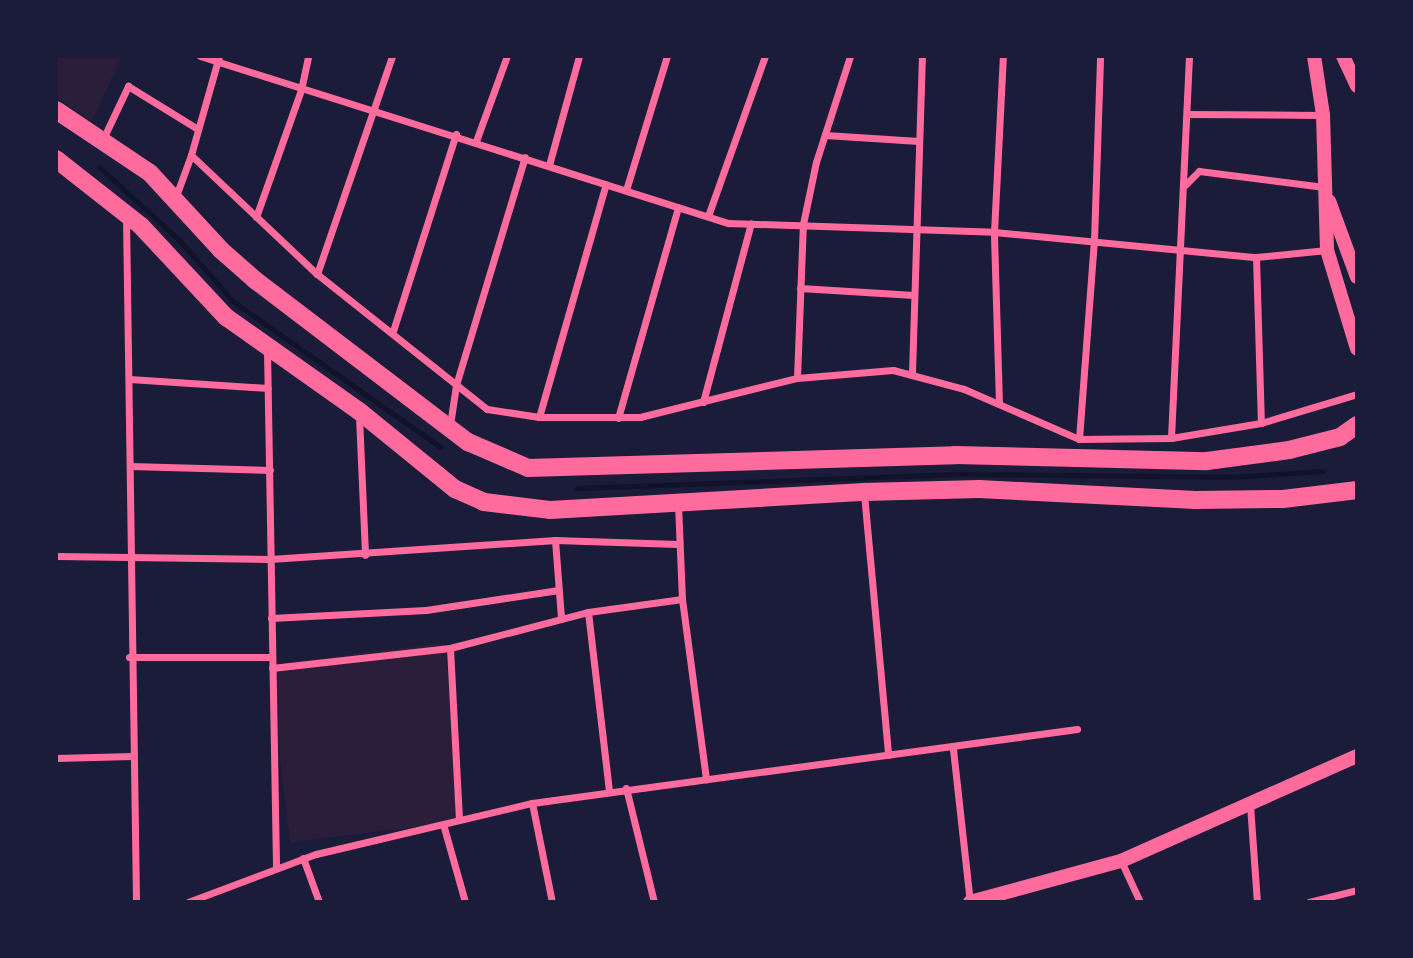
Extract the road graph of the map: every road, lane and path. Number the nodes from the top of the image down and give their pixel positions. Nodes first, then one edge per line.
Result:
1 (200, 56) edge
2 (219, 56) edge
3 (308, 56) edge
4 (392, 56) edge
5 (507, 56) edge
6 (579, 56) edge
7 (667, 56) edge
8 (765, 56) edge
9 (850, 56) edge
10 (922, 56) edge
11 (1003, 56) edge
12 (1100, 56) edge
13 (1189, 56) edge
14 (1314, 56) edge
15 (1343, 56) edge
16 (217, 65) junction
17 (1357, 86) edge
18 (301, 90) junction
19 (376, 109) junction
20 (56, 110) edge
21 (1188, 114) junction
22 (1323, 115) junction
23 (196, 128) junction
24 (456, 134) junction
25 (825, 135) junction
26 (102, 141) junction
27 (476, 141) junction
28 (919, 141) junction
29 (191, 155) junction
30 (525, 157) junction
31 (56, 159) edge
32 (549, 165) junction
33 (606, 184) junction
34 (1185, 184) junction
35 (1324, 187) junction
36 (626, 190) junction
37 (176, 196) junction
38 (678, 207) junction
39 (126, 213) junction
40 (708, 216) junction
41 (256, 217) junction
42 (751, 223) junction
43 (803, 224) junction
44 (917, 229) junction
45 (994, 232) junction
46 (1094, 240) junction
47 (1178, 248) junction
48 (1327, 250) junction
49 (1256, 257) junction
50 (317, 274) junction
51 (1357, 277) edge
52 (800, 288) junction
53 (914, 295) junction
54 (393, 331) junction
55 (267, 345) junction
56 (1357, 349) edge
57 (912, 373) junction
58 (797, 378) junction
59 (129, 379) junction
60 (456, 385) junction
61 (268, 388) junction
62 (1357, 394) edge
63 (703, 402) junction
64 (999, 404) junction
65 (359, 411) junction
66 (539, 417) junction
67 (618, 418) junction
68 (1261, 423) junction
69 (450, 425) junction
70 (1357, 425) edge
71 (1171, 438) junction
72 (1079, 439) junction
73 (130, 466) junction
74 (270, 470) junction
75 (1357, 490) edge
76 (864, 492) junction
77 (678, 500) junction
78 (555, 540) junction
79 (678, 544) junction
80 (365, 555) junction
81 (56, 556) edge
82 (129, 557) junction
83 (270, 559) junction
84 (559, 590) junction
85 (682, 599) junction
86 (588, 612) junction
87 (271, 618) junction
88 (561, 618) junction
89 (450, 648) junction
90 (129, 657) junction
91 (272, 657) junction
92 (272, 668) junction
93 (1077, 729) dead end
94 (953, 749) junction
95 (888, 755) junction
96 (132, 756) junction
97 (1357, 756) edge
98 (56, 758) edge
99 (706, 779) junction
100 (626, 788) junction
101 (609, 791) junction
102 (532, 803) junction
103 (1250, 804) junction
104 (460, 820) junction
105 (443, 824) junction
106 (303, 858) junction
107 (1121, 861) junction
108 (276, 868) junction
109 (1357, 890) edge
110 (136, 902) edge
111 (188, 902) edge
112 (319, 902) edge
113 (465, 902) edge
114 (552, 902) edge
115 (654, 902) edge
116 (970, 902) edge
117 (1140, 902) edge
118 (1257, 902) edge
119 (1309, 902) edge

1 - 16 street
2 - 16 street
3 - 18 street
4 - 19 street
5 - 27 street
6 - 32 street
7 - 36 street
8 - 40 street
9 - 25 street
10 - 28 street
11 - 45 street
12 - 46 street
13 - 21 street
14 - 22 main road
15 - 17 main road
16 - 18 street
16 - 23 street
18 - 19 street
18 - 41 street
19 - 24 street
19 - 50 street
20 - 26 main road
21 - 22 street
21 - 34 street
22 - 35 main road
23 - 26 street
23 - 29 street
24 - 27 street
24 - 54 street
25 - 28 street
25 - 43 street
26 - 37 main road
27 - 30 street
28 - 44 street
29 - 37 street
29 - 41 street
30 - 32 street
30 - 60 street
31 - 39 main road
32 - 33 street
33 - 36 street
33 - 66 street
34 - 35 street
34 - 47 street
35 - 48 main road
35 - 51 main road
36 - 38 street
37 - 69 main road
38 - 40 street
38 - 67 street
39 - 55 main road
39 - 59 street
40 - 42 street
41 - 50 street
42 - 43 street
42 - 63 street
43 - 44 street
43 - 52 street
44 - 45 street
44 - 53 street
45 - 46 street
45 - 64 street
46 - 47 street
46 - 72 street
47 - 49 street
47 - 71 street
48 - 49 street
48 - 56 main road
49 - 68 street
50 - 54 street
52 - 53 street
52 - 58 street
53 - 57 street
54 - 60 street
55 - 61 street
55 - 65 main road
57 - 58 street
57 - 64 street
58 - 63 street
59 - 61 street
59 - 73 street
60 - 66 street
60 - 69 street
61 - 74 street
62 - 68 street
63 - 67 street
64 - 72 street
65 - 77 main road
65 - 80 street
66 - 67 street
68 - 71 street
69 - 70 main road
71 - 72 street
73 - 74 street
73 - 82 street
74 - 83 street
75 - 76 main road
76 - 77 main road
76 - 95 street
77 - 79 street
78 - 79 street
78 - 80 street
78 - 84 street
79 - 85 street
80 - 83 street
81 - 82 street
82 - 83 street
82 - 90 street
83 - 87 street
84 - 87 street
84 - 88 street
85 - 86 street
85 - 99 street
86 - 88 street
86 - 101 street
87 - 91 street
88 - 89 street
89 - 92 street
89 - 104 street
90 - 91 street
90 - 96 street
91 - 92 street
92 - 108 street
93 - 94 street
94 - 95 street
94 - 116 street
95 - 99 street
96 - 98 street
96 - 110 street
97 - 103 main road
99 - 100 street
100 - 101 street
100 - 115 street
101 - 102 street
102 - 104 street
102 - 114 street
103 - 107 main road
103 - 118 street
104 - 105 street
105 - 106 street
105 - 113 street
106 - 108 street
106 - 112 street
107 - 116 main road
107 - 117 street
108 - 111 street
109 - 119 street

